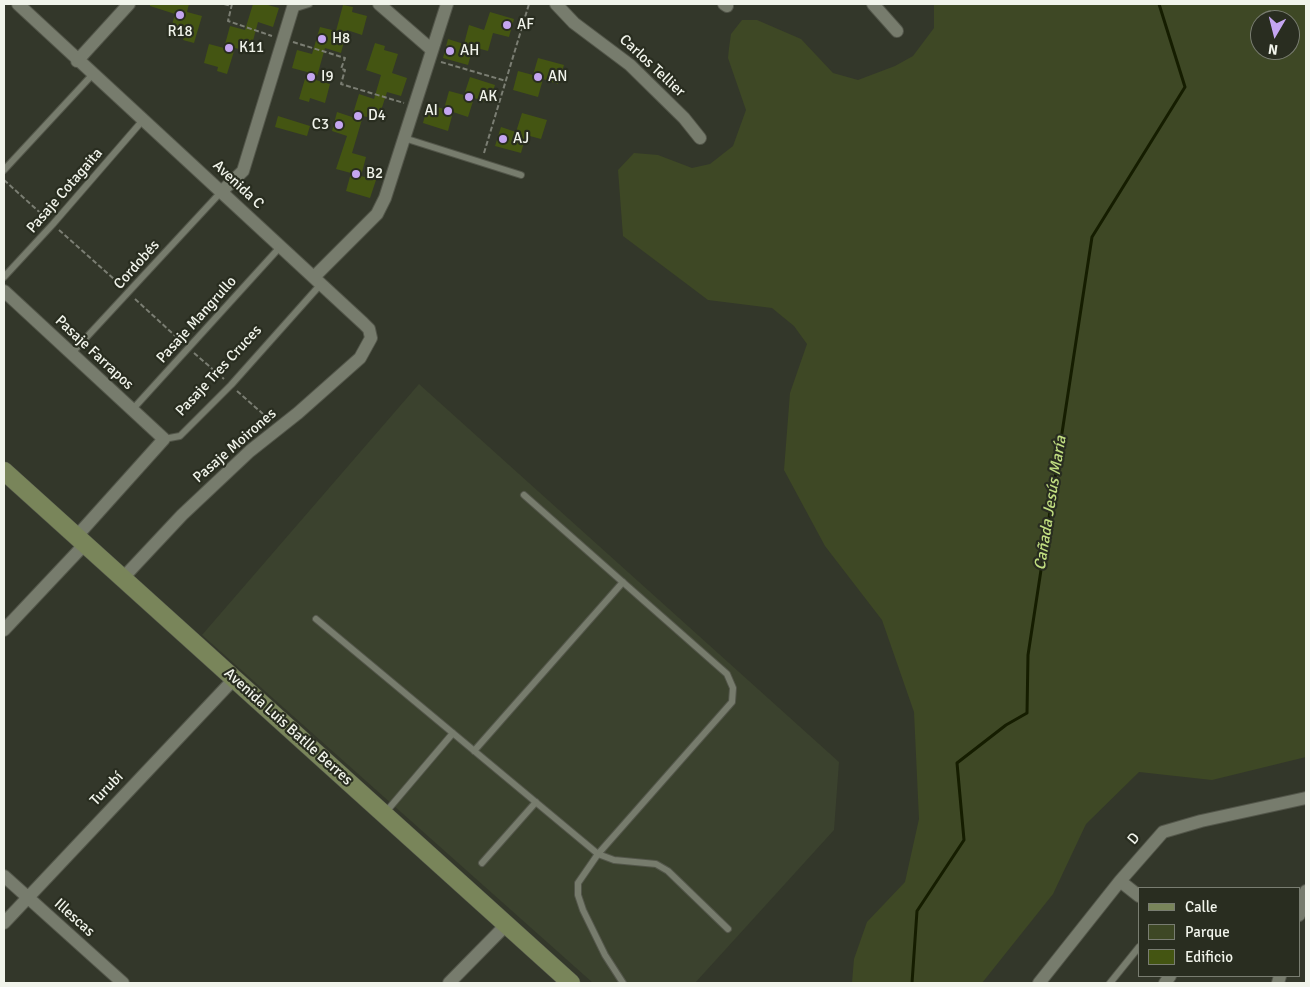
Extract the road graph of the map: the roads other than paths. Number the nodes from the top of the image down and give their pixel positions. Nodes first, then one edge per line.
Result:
1 (18, 4) edge
2 (129, 4) edge
3 (308, 4) edge
4 (379, 4) edge
5 (446, 4) edge
6 (556, 4) edge
7 (873, 4) edge
8 (293, 7) edge
9 (898, 30) dead end
10 (430, 54) junction
11 (77, 61) junction
12 (93, 74) junction
13 (143, 120) junction
14 (404, 138) junction
15 (700, 138) dead end
16 (4, 170) edge
17 (522, 175) dead end
18 (221, 192) junction
19 (280, 246) junction
20 (4, 277) edge
21 (318, 280) junction
22 (4, 291) edge
23 (371, 338) joint
24 (71, 354) junction
25 (132, 410) junction
26 (164, 438) junction
27 (4, 471) edge
28 (524, 495) dead end
29 (80, 541) junction
30 (122, 579) junction
31 (623, 582) junction
32 (316, 620) dead end
33 (4, 630) edge
34 (234, 679) junction
35 (453, 734) junction
36 (474, 751) junction
37 (1306, 798) edge
38 (536, 802) junction
39 (384, 814) junction
40 (598, 854) junction
41 (482, 863) dead end
42 (4, 876) edge
43 (1120, 881) junction
44 (1306, 891) edge
45 (1138, 895) edge
46 (27, 897) junction
47 (1300, 912) edge
48 (4, 922) edge
49 (507, 924) junction
50 (728, 929) dead end
51 (1138, 948) edge
52 (123, 983) edge
53 (449, 983) edge
54 (571, 983) edge
55 (623, 983) edge
56 (1039, 983) edge
57 (1110, 983) edge

1 - 11 street, Avenida C
2 - 11 street
3 - 8 lane
4 - 10 street
5 - 10 street
6 - 15 street, Carlos Tellier
7 - 9 street
8 - 18 street
10 - 14 street
11 - 12 street, Avenida C
12 - 13 street, Avenida C
12 - 16 lane
13 - 18 street, Avenida C
13 - 20 lane, Pasaje Cotagaita
14 - 17 lane
14 - 21 street
18 - 19 street, Avenida C
18 - 24 lane, Cordobés
19 - 21 street, Avenida C
19 - 25 lane, Pasaje Mangrullo
21 - 23 street, Avenida C
21 - 26 lane, Pasaje Tres Cruces
22 - 24 street, Pasaje Farrapos
23 - 30 street, Pasaje Moirones
24 - 25 street, Pasaje Farrapos
25 - 26 street, Pasaje Farrapos
26 - 29 street, Pasaje Tres Cruces
27 - 29 main road, Avenida Luis Batlle Berres
28 - 31 lane
29 - 30 main road, Avenida Luis Batlle Berres
29 - 33 street, Pasaje Tres Cruces
30 - 34 main road, Avenida Luis Batlle Berres
31 - 36 lane
31 - 40 lane
32 - 35 lane
34 - 39 main road, Avenida Luis Batlle Berres
34 - 46 street, Turubí
35 - 36 lane
35 - 39 lane
36 - 38 lane
37 - 43 street, D
38 - 40 lane
38 - 41 lane
39 - 49 main road, Avenida Luis Batlle Berres
40 - 50 lane
40 - 55 lane
42 - 46 street, Illescas
43 - 45 street
43 - 56 street, D
44 - 47 street
46 - 48 street, Turubí
46 - 52 street, Illescas
49 - 53 street
49 - 54 main road, Avenida Luis Batlle Berres
51 - 57 lane

